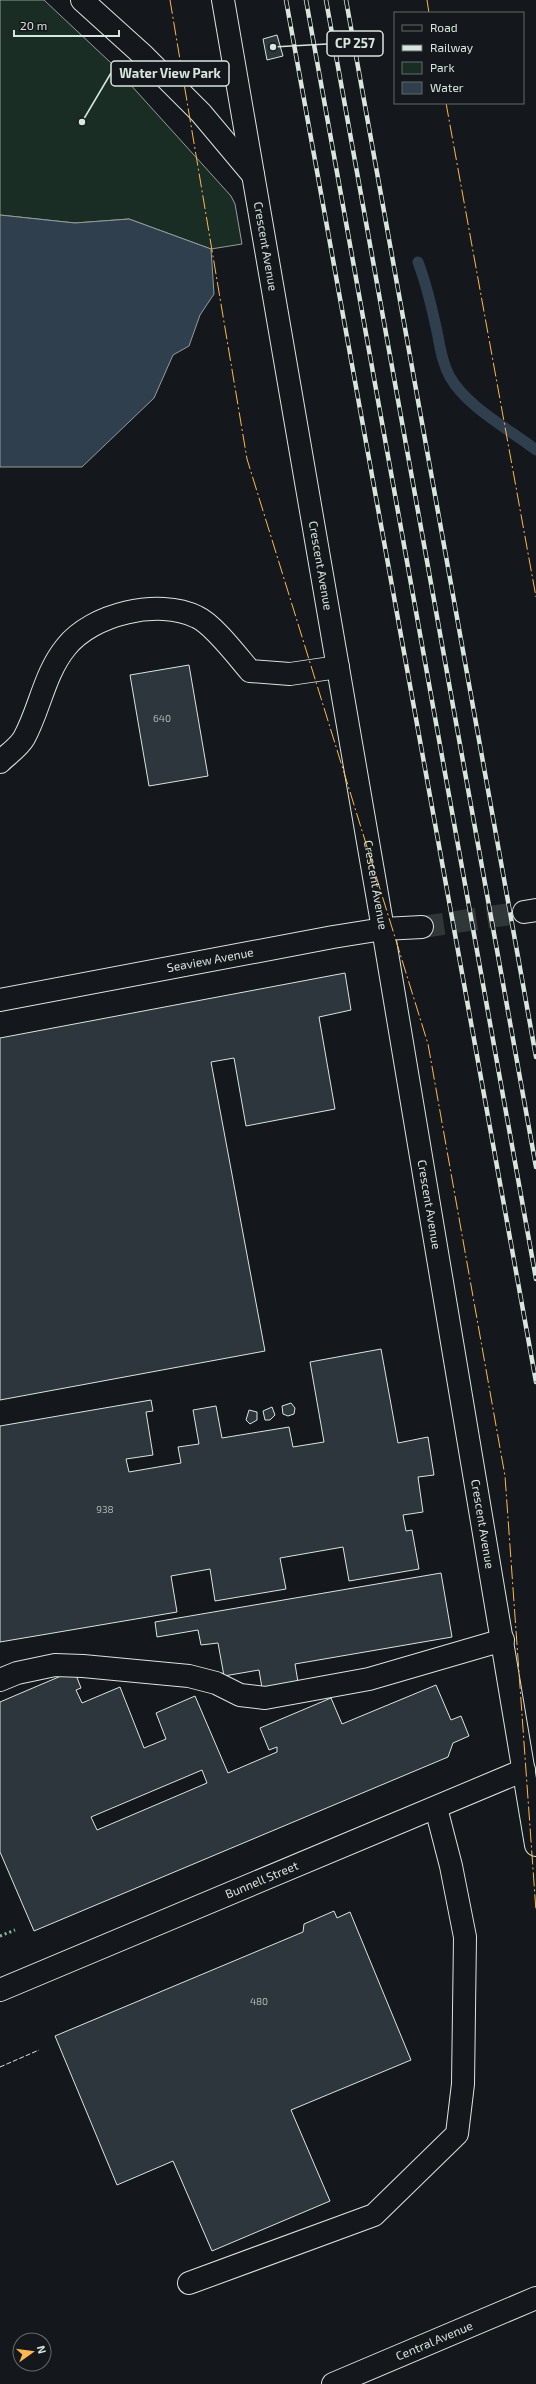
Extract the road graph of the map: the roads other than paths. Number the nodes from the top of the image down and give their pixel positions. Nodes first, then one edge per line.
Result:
1 (82, 0) edge
2 (223, 0) edge
3 (253, 175) junction
4 (338, 667) junction
5 (0, 762) edge
6 (422, 927) tunnel mouth
7 (383, 929) junction
8 (0, 1000) edge
9 (504, 1640) junction
10 (0, 1680) edge
11 (524, 1770) junction
12 (436, 1808) junction
13 (536, 1845) edge
14 (0, 1990) edge
15 (189, 2283) dead end
16 (536, 2298) edge
17 (333, 2384) edge

1 - 3 street
2 - 3 street, Crescent Avenue
3 - 4 street, Crescent Avenue
4 - 5 street
4 - 7 street, Crescent Avenue
6 - 7 street, Seaview Avenue
7 - 8 street, Seaview Avenue
7 - 9 street, Crescent Avenue
9 - 10 street
9 - 11 street, Crescent Avenue
11 - 12 street, Bunnell Street
11 - 13 street, Crescent Avenue
12 - 14 street, Bunnell Street
12 - 15 street
16 - 17 street, Central Avenue

